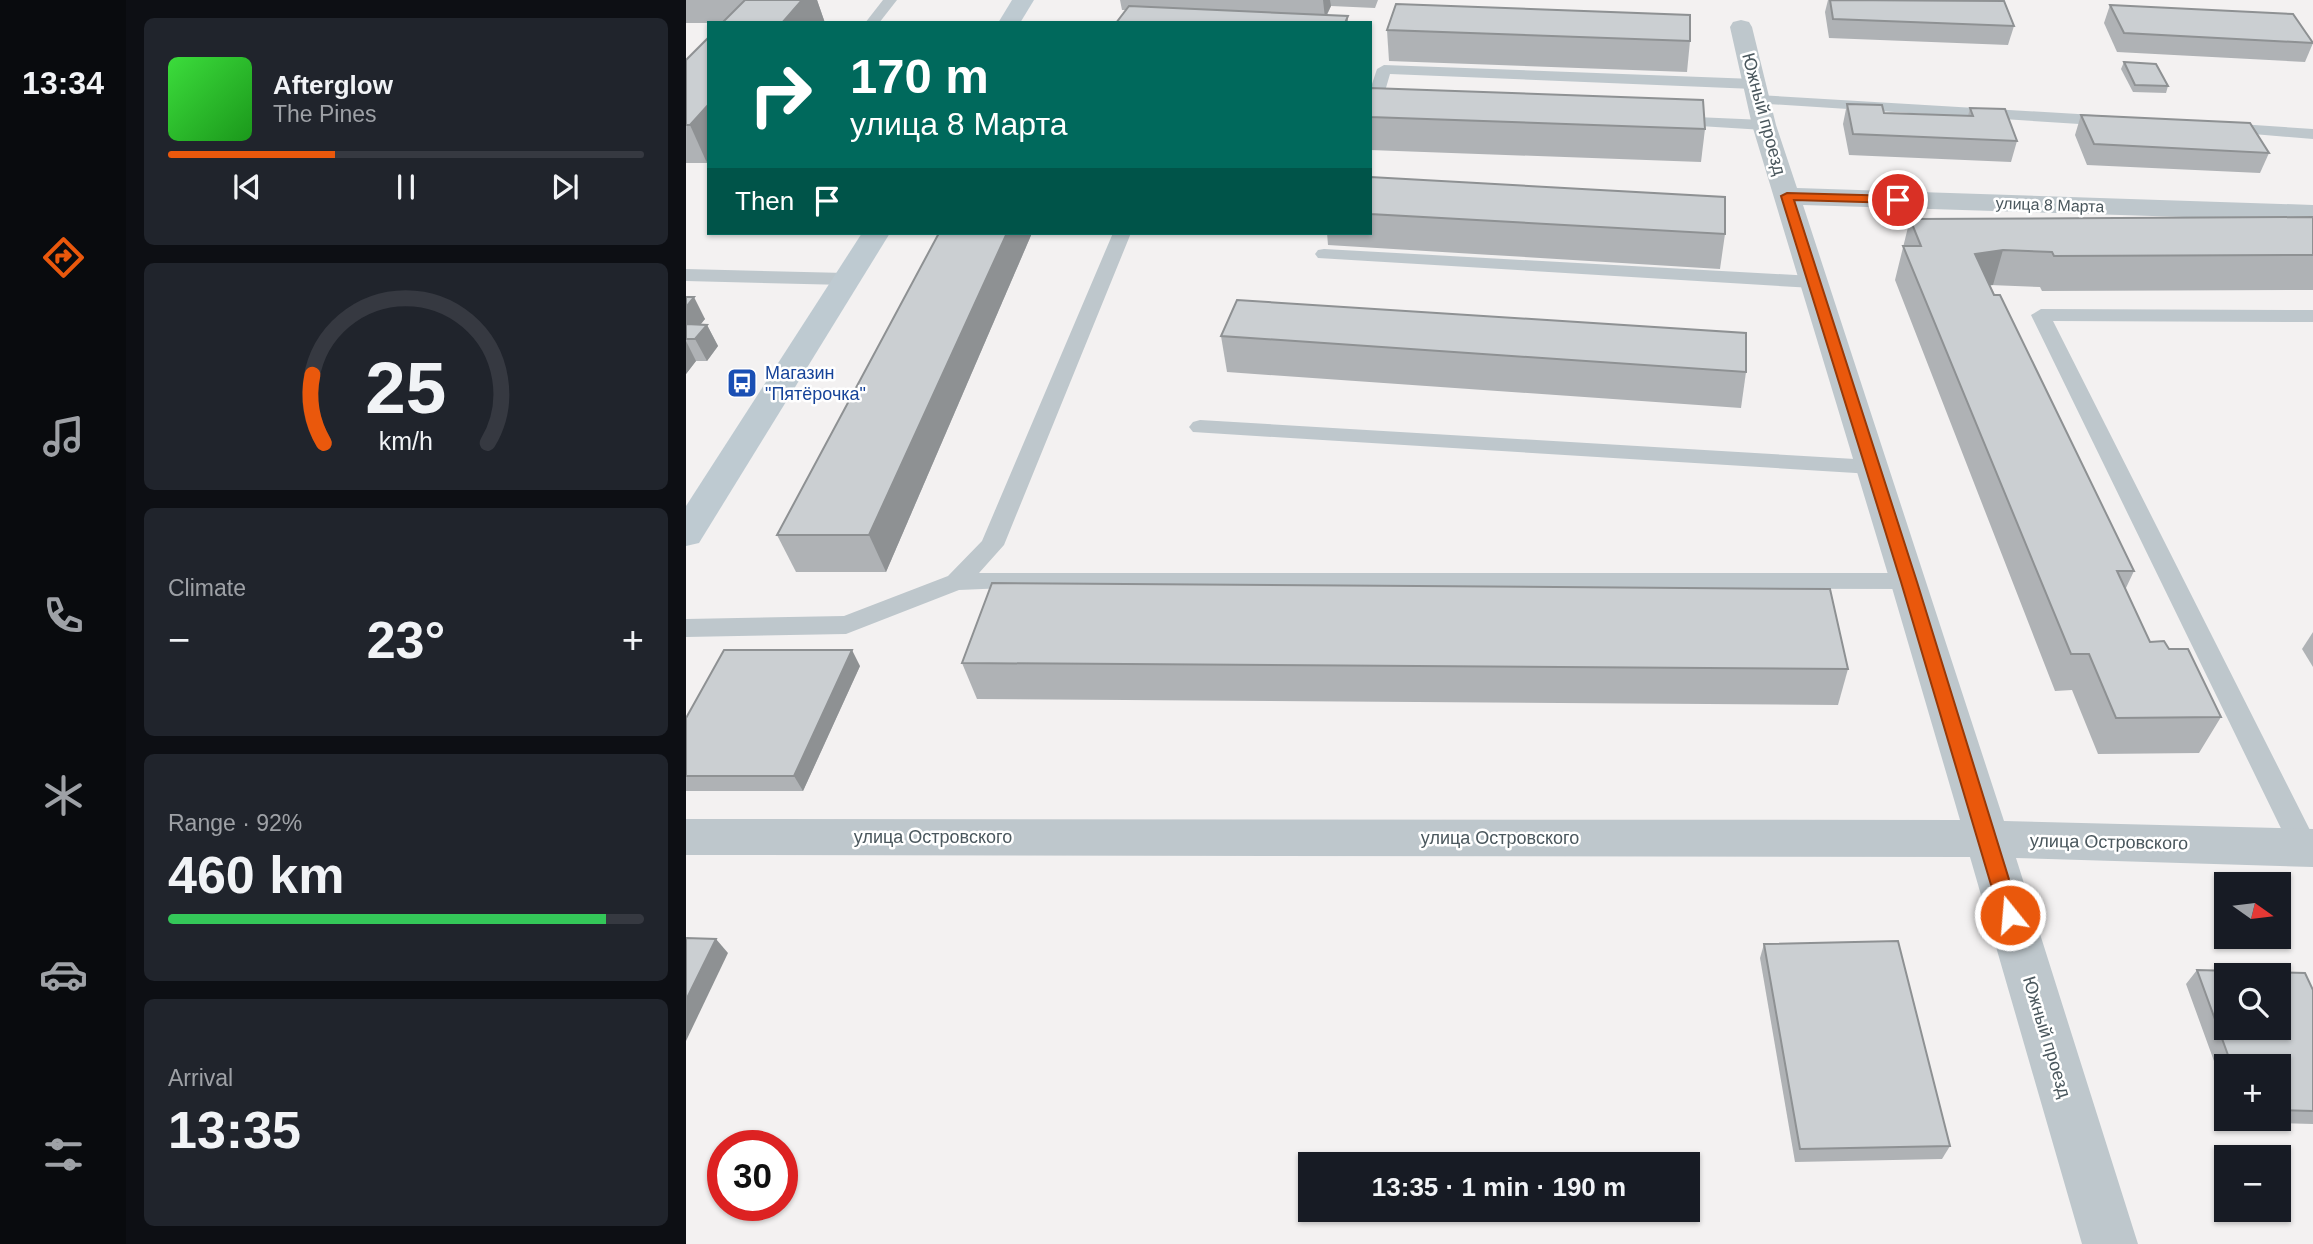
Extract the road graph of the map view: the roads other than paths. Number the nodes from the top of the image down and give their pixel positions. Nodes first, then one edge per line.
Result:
1 (890, 0) edge
2 (1023, 0) edge
3 (874, 21) edge
4 (1010, 21) edge
5 (1741, 27) dead end
6 (1759, 103) junction
7 (1372, 106) edge
8 (1372, 109) edge
9 (1399, 110) edge
10 (1656, 120) edge
11 (2133, 123) edge
12 (2202, 127) edge
13 (2313, 134) edge
14 (1787, 196) junction
15 (2313, 213) edge
16 (875, 235) edge
17 (1121, 235) edge
18 (1324, 254) dead end
19 (686, 275) edge
20 (846, 279) junction
21 (1813, 282) junction
22 (2313, 316) edge
23 (1200, 427) dead end
24 (1872, 467) junction
25 (686, 534) edge
26 (956, 582) junction
27 (1909, 582) junction
28 (686, 628) edge
29 (686, 837) edge
30 (1987, 839) junction
31 (2308, 848) edge
32 (2110, 1244) edge

1 - 3 lane
2 - 4 main road
5 - 6 street, Южный проезд
6 - 7 lane
6 - 10 lane
6 - 11 lane
6 - 14 street, Южный проезд
8 - 9 lane
12 - 13 lane
14 - 15 street, улица 8 Марта
14 - 21 street, Южный проезд
16 - 20 main road
17 - 26 lane
18 - 21 lane
19 - 20 lane
20 - 25 main road
21 - 24 street, Южный проезд
22 - 31 lane
23 - 24 lane
24 - 27 street, Южный проезд
26 - 27 lane
26 - 28 lane
27 - 30 street, Южный проезд
29 - 30 street, улица Островского
30 - 31 street, улица Островского
30 - 32 street, Южный проезд

